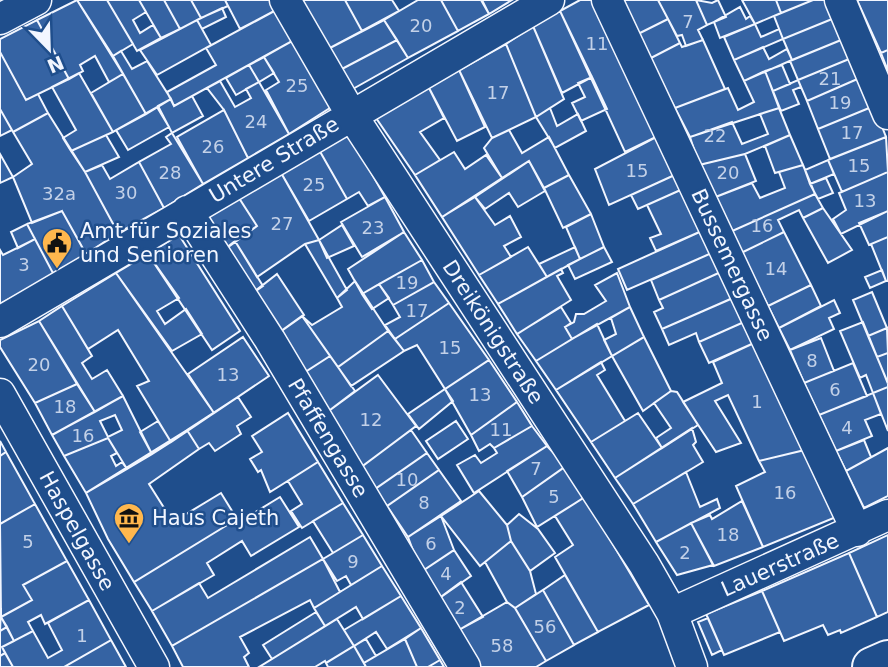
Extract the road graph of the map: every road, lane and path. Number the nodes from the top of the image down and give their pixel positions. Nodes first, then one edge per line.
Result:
1 (36, 0) edge
2 (285, 0) edge
3 (549, 0) edge
4 (607, 0) edge
5 (840, 0) edge
6 (0, 19) edge
7 (351, 114) junction
8 (888, 114) edge
9 (187, 211) junction
10 (0, 322) edge
11 (0, 394) edge
12 (888, 514) edge
13 (857, 531) junction
14 (666, 602) junction
15 (888, 660) edge
16 (154, 667) edge
17 (465, 667) edge
18 (692, 667) edge
19 (872, 667) edge

1 - 6 street
2 - 7 street, Dreikönigstraße
3 - 7 street, Untere Straße
4 - 13 street, Bussemergasse
5 - 8 street
7 - 9 street, Untere Straße
7 - 14 street, Dreikönigstraße
9 - 10 street, Untere Straße
9 - 17 street, Pfaffengasse
11 - 16 street, Haspelgasse
12 - 13 street, Lauerstraße
13 - 14 street, Lauerstraße
14 - 18 street, Dreikönigstraße
15 - 19 main road

